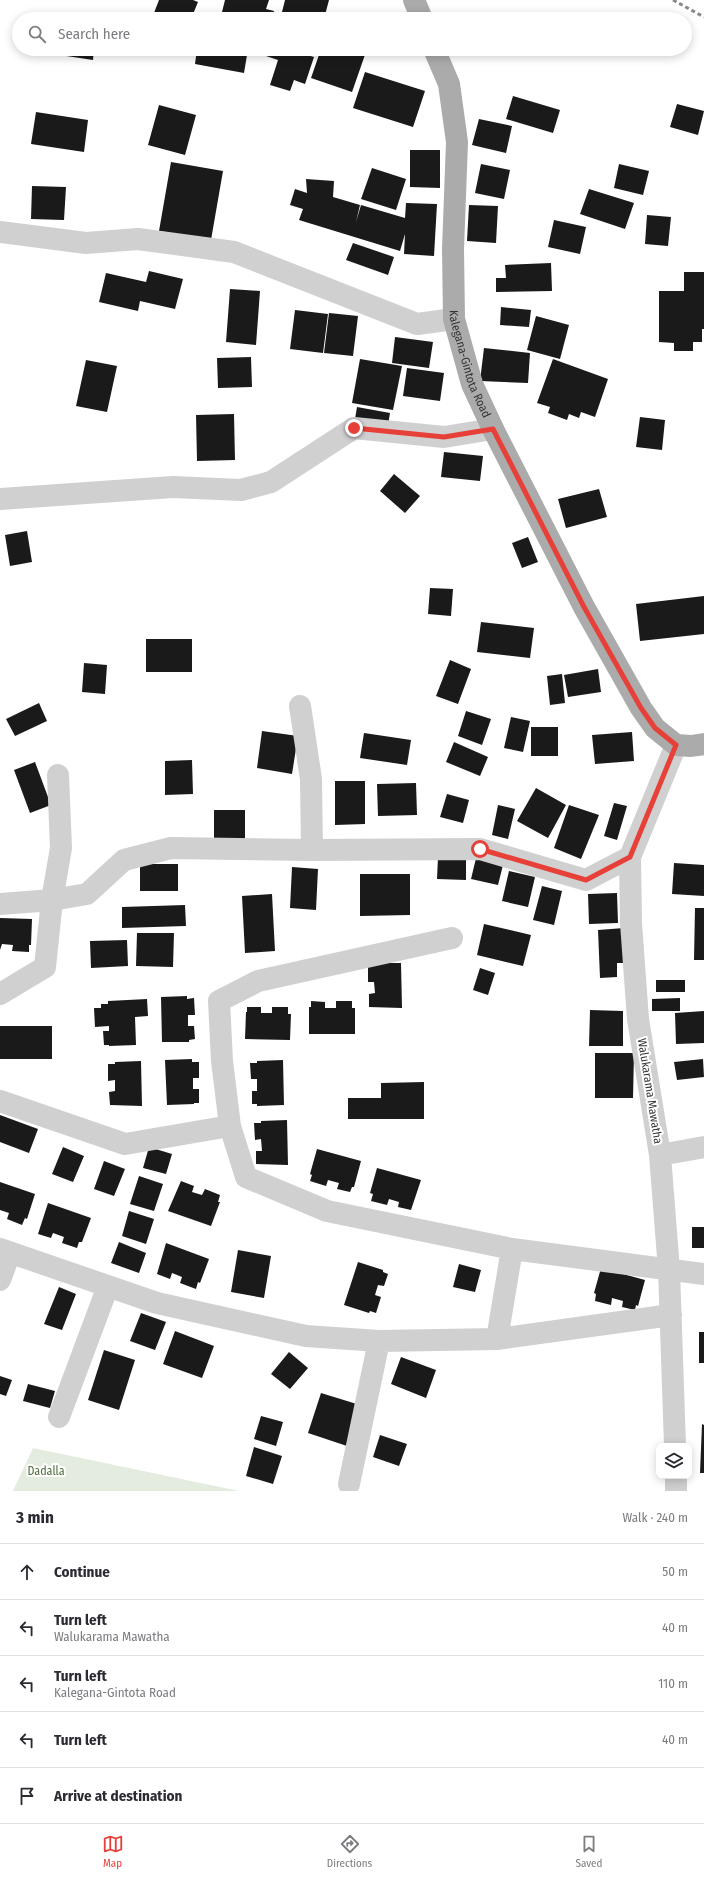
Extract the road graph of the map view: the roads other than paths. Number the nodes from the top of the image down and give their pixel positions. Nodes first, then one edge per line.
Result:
1 (414, 0) edge
2 (419, 12) edge
3 (437, 56) edge
4 (0, 232) edge
5 (454, 319) junction
6 (493, 429) junction
7 (0, 499) edge
8 (300, 706) dead end
9 (704, 744) edge
10 (676, 745) junction
11 (58, 775) dead end
12 (312, 850) junction
13 (630, 857) junction
14 (52, 900) junction
15 (0, 904) edge
16 (452, 938) dead end
17 (0, 994) edge
18 (0, 1101) edge
19 (230, 1126) junction
20 (704, 1146) edge
21 (660, 1155) junction
22 (512, 1249) junction
23 (5, 1251) edge
24 (669, 1270) junction
25 (704, 1274) edge
26 (0, 1280) edge
27 (108, 1286) junction
28 (671, 1315) junction
29 (497, 1339) junction
30 (379, 1342) junction
31 (59, 1417) dead end
32 (675, 1443) edge
33 (676, 1479) edge
34 (349, 1484) dead end
35 (676, 1491) edge

1 - 2 main road
3 - 5 main road, Kalegana-Gintota Road
4 - 5 street
5 - 6 main road, Kalegana-Gintota Road
6 - 7 street
6 - 10 main road, Kalegana-Gintota Road
8 - 12 street
9 - 10 main road
10 - 13 street, Walukarama Mawatha
11 - 14 street
12 - 13 street
12 - 14 street
13 - 21 street, Walukarama Mawatha
14 - 15 street
14 - 17 street
16 - 19 street
18 - 19 street
19 - 22 street
20 - 21 street
21 - 24 street, Walukarama Mawatha
22 - 24 street
22 - 29 street
23 - 26 street
23 - 27 street
24 - 25 street
24 - 28 street, Walukarama Mawatha
27 - 30 street
27 - 31 street
28 - 29 street
28 - 32 street, Walukarama Mawatha
29 - 30 street
30 - 34 street
33 - 35 street

